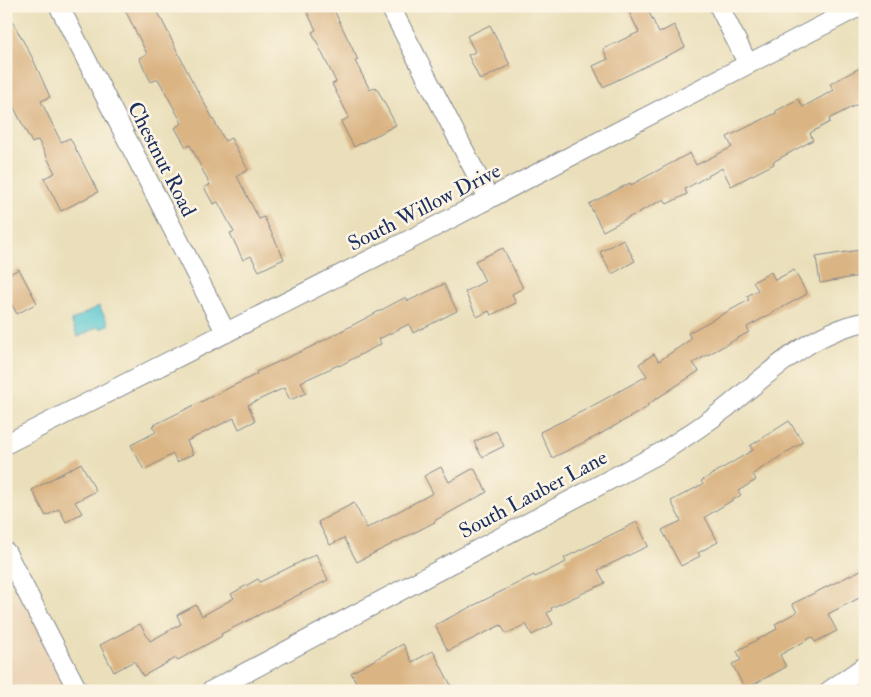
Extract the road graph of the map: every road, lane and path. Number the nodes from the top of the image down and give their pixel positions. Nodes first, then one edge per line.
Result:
1 (59, 6) edge
2 (390, 6) edge
3 (719, 6) edge
4 (860, 6) edge
5 (748, 64) junction
6 (489, 199) junction
7 (865, 322) edge
8 (226, 333) junction
9 (6, 444) edge
10 (6, 552) edge
11 (865, 666) edge
12 (78, 691) edge
13 (211, 691) edge
14 (829, 691) edge

1 - 8 street, Chestnut Road
2 - 6 street
3 - 5 street
4 - 5 street, South Willow Drive
5 - 6 street, South Willow Drive
6 - 8 street, South Willow Drive
7 - 13 street, South Lauber Lane
8 - 9 street, South Willow Drive
10 - 12 street
11 - 14 street

